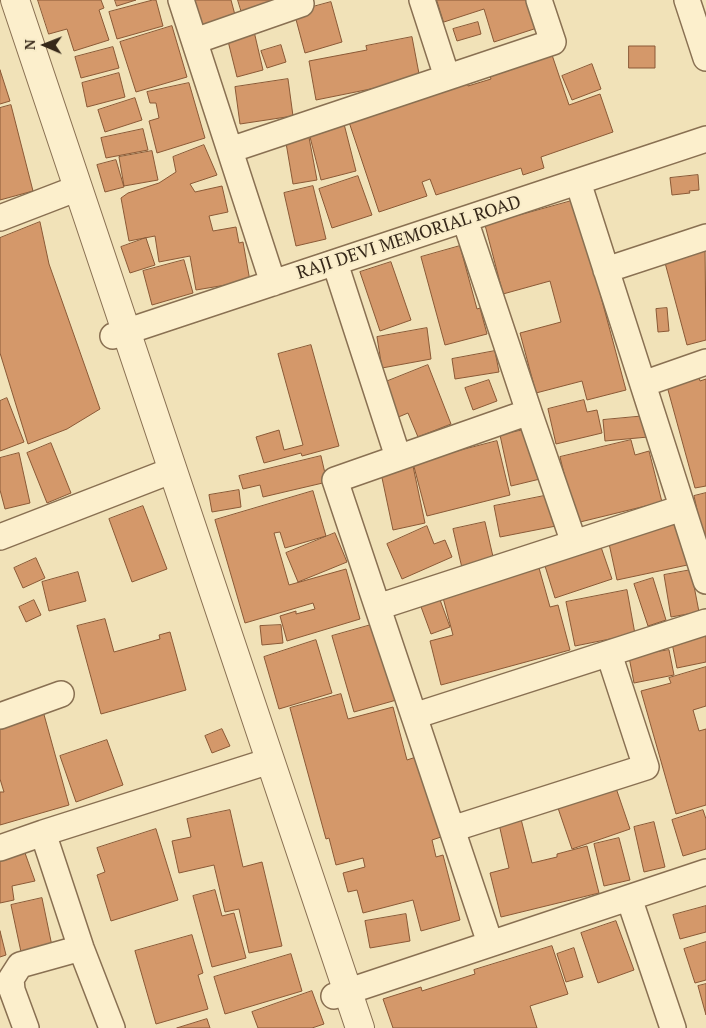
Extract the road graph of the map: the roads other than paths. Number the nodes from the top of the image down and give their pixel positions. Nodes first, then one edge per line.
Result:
1 (0, 0) edge
2 (16, 0) edge
3 (181, 0) edge
4 (422, 0) edge
5 (539, 0) edge
6 (687, 0) edge
7 (305, 1) edge
8 (194, 41) junction
9 (706, 58) edge
10 (447, 78) junction
11 (706, 139) edge
12 (230, 150) junction
13 (578, 182) junction
14 (65, 193) junction
15 (0, 218) edge
16 (465, 220) junction
17 (706, 237) edge
18 (335, 263) junction
19 (606, 270) junction
20 (273, 283) junction
21 (120, 334) junction
22 (706, 362) edge
23 (642, 384) junction
24 (529, 412) junction
25 (398, 457) junction
26 (166, 472) junction
27 (682, 508) junction
28 (0, 537) edge
29 (574, 543) junction
30 (706, 582) edge
31 (378, 607) junction
32 (706, 622) edge
33 (609, 654) junction
34 (61, 694) dead end
35 (1, 713) edge
36 (414, 716) junction
37 (257, 765) junction
38 (452, 829) junction
39 (43, 833) junction
40 (0, 848) edge
41 (706, 872) edge
42 (628, 898) junction
43 (490, 943) junction
44 (80, 948) junction
45 (341, 994) junction
46 (26, 1028) edge
47 (112, 1028) edge
48 (345, 1028) edge
49 (360, 1028) edge
50 (673, 1028) edge

1 - 14 street
2 - 21 street
3 - 8 street
4 - 10 street
5 - 10 street
6 - 9 street
7 - 8 street
8 - 12 street
10 - 12 street
11 - 13 street, RAJI DEVI MEMORIAL ROAD
12 - 20 street
13 - 16 street, RAJI DEVI MEMORIAL ROAD
13 - 19 street
14 - 15 street
14 - 21 street
16 - 18 street, RAJI DEVI MEMORIAL ROAD
16 - 24 street
17 - 19 street
18 - 20 street, RAJI DEVI MEMORIAL ROAD
18 - 25 street
19 - 23 street
20 - 21 street, RAJI DEVI MEMORIAL ROAD
21 - 26 street
22 - 23 street
23 - 27 street
24 - 25 street
24 - 29 street
25 - 31 street
26 - 28 street
26 - 37 street
26 - 45 street
27 - 29 street
27 - 30 street
29 - 31 street
31 - 36 street
32 - 33 street
33 - 36 street
33 - 38 street
34 - 35 street
36 - 38 street
37 - 39 street
37 - 45 street
38 - 43 street
39 - 40 street
39 - 44 street
41 - 42 street
42 - 43 street
42 - 50 street
43 - 45 street
44 - 46 street
44 - 47 street
45 - 48 street
45 - 49 street

